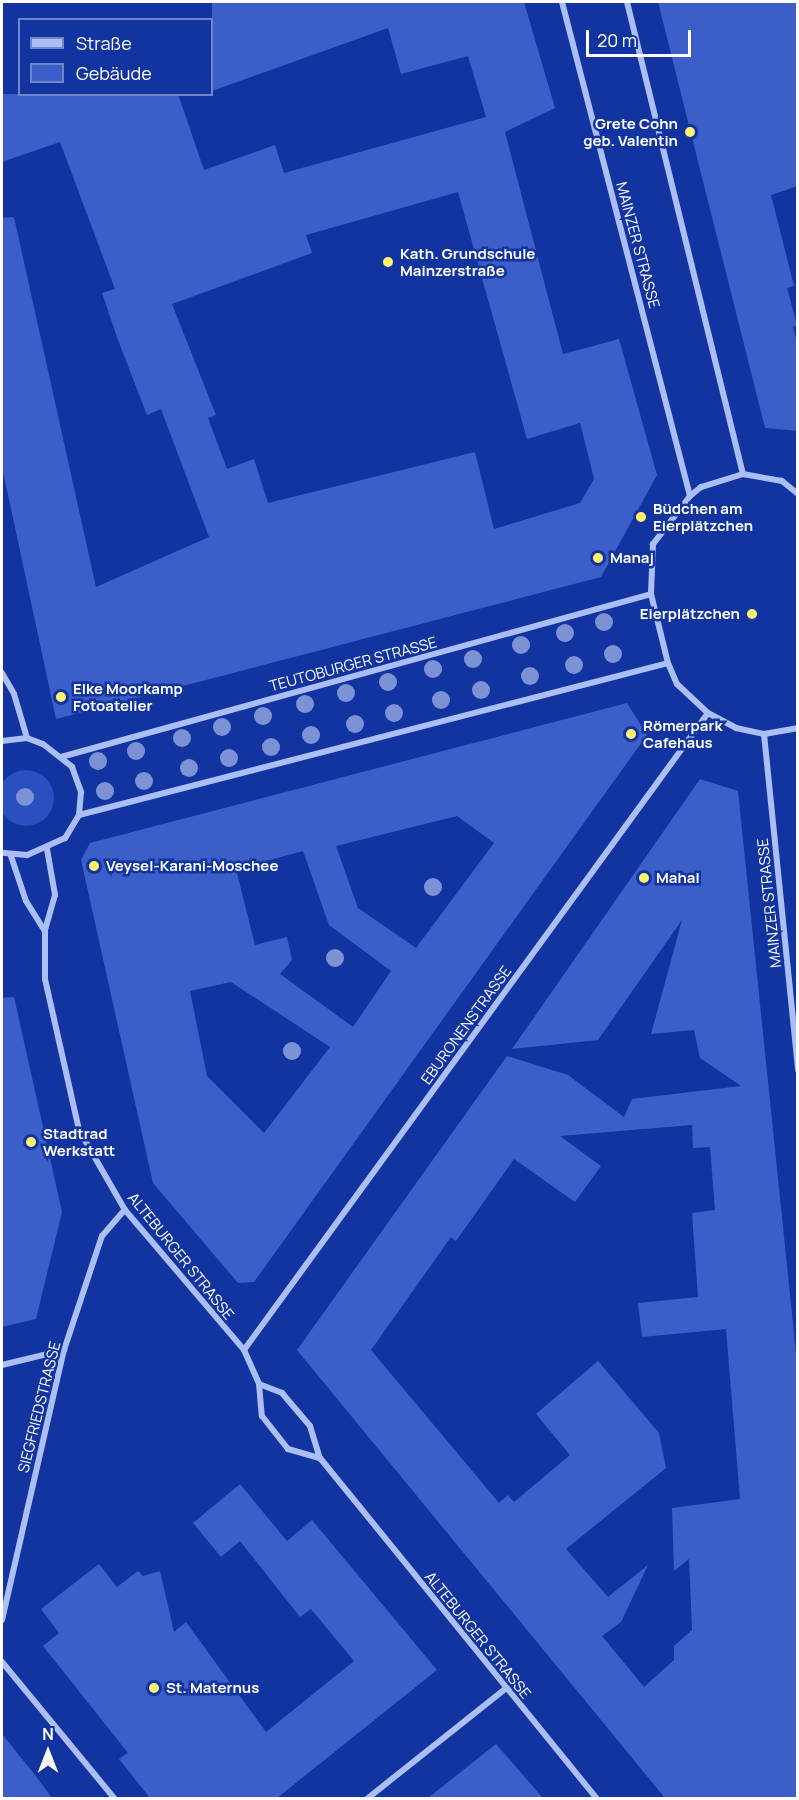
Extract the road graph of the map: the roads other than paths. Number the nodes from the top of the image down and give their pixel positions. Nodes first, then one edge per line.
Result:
1 (562, 2) edge
2 (627, 2) edge
3 (743, 474) junction
4 (798, 494) edge
5 (690, 496) junction
6 (651, 594) junction
7 (668, 663) junction
8 (2, 672) edge
9 (708, 713) junction
10 (798, 728) edge
11 (764, 734) junction
12 (27, 738) junction
13 (2, 741) edge
14 (60, 757) junction
15 (79, 815) junction
16 (47, 849) junction
17 (2, 853) edge
18 (10, 856) junction
19 (45, 931) junction
20 (798, 1070) edge
21 (125, 1210) junction
22 (64, 1350) junction
23 (244, 1350) junction
24 (2, 1365) edge
25 (259, 1384) junction
26 (320, 1458) junction
27 (2, 1620) edge
28 (2, 1662) edge
29 (506, 1689) junction
30 (114, 1798) edge
31 (368, 1798) edge
32 (596, 1798) edge

1 - 5 street, MAINZER STRASSE
2 - 3 street
3 - 4 street
3 - 5 street
5 - 6 street
6 - 7 street
6 - 14 street, TEUTOBURGER STRASSE
7 - 9 street
7 - 15 street
8 - 12 street
9 - 11 street
9 - 23 street, EBURONENSTRASSE
10 - 11 street
11 - 20 street, MAINZER STRASSE
12 - 13 street
12 - 14 street
14 - 15 street
15 - 16 street
16 - 18 street
16 - 19 street, ALTEBURGER STRASSE
17 - 18 street
18 - 19 street
19 - 21 street, ALTEBURGER STRASSE
21 - 22 street, SIEGFRIEDSTRASSE
21 - 23 street, ALTEBURGER STRASSE
22 - 24 street
22 - 27 street, SIEGFRIEDSTRASSE
23 - 25 street, ALTEBURGER STRASSE
25 - 26 street, ALTEBURGER STRASSE
25 - 26 street, ALTEBURGER STRASSE
26 - 29 street, ALTEBURGER STRASSE
28 - 30 street
29 - 31 street
29 - 32 street, ALTEBURGER STRASSE

